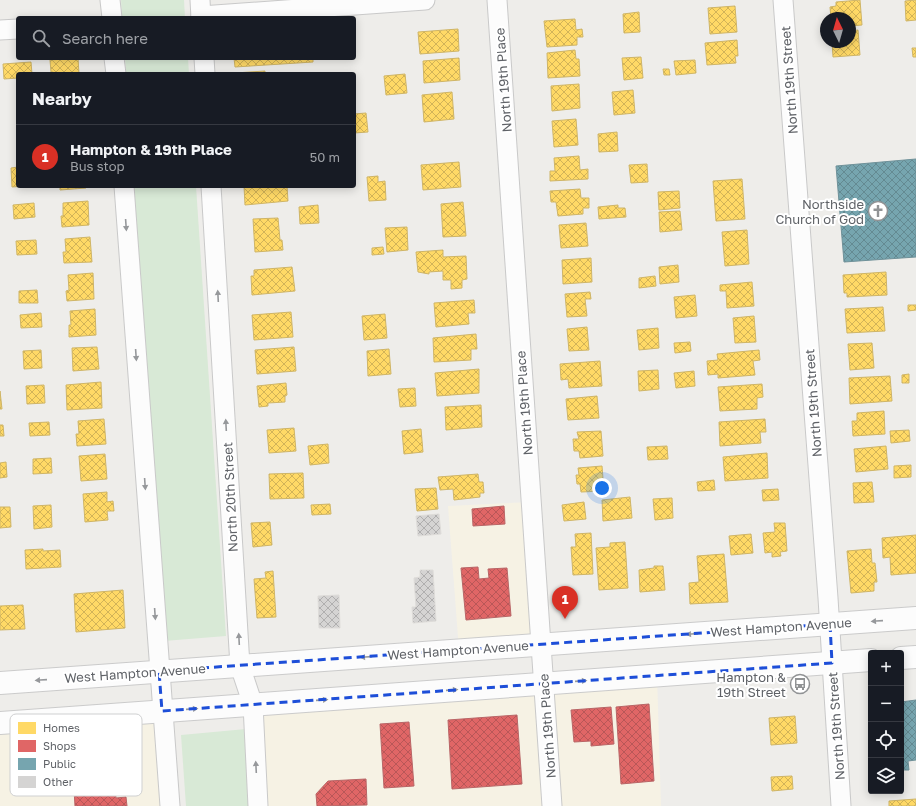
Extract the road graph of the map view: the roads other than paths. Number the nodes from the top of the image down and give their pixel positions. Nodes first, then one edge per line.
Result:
1 (110, 0) edge
2 (425, 0) edge
3 (497, 0) edge
4 (783, 0) edge
5 (201, 11) edge
6 (112, 16) edge
7 (16, 29) edge
8 (0, 30) edge
9 (114, 60) edge
10 (204, 60) edge
11 (116, 72) edge
12 (205, 72) edge
13 (124, 188) edge
14 (211, 188) edge
15 (916, 618) edge
16 (830, 624) junction
17 (541, 644) junction
18 (916, 657) edge
19 (904, 658) edge
20 (868, 660) edge
21 (832, 663) junction
22 (240, 666) junction
23 (159, 671) junction
24 (0, 683) edge
25 (544, 684) junction
26 (252, 705) junction
27 (162, 711) junction
28 (122, 714) edge
29 (10, 722) edge
30 (0, 723) edge
31 (170, 806) edge
32 (258, 806) edge
33 (552, 806) edge
34 (841, 806) edge

1 - 6 street
2 - 5 street
3 - 17 street, North 19th Place
4 - 16 street, North 19th Street
7 - 8 street
9 - 11 street
10 - 12 street
13 -> 23 street
22 -> 14 street, North 20th Street
15 -> 16 main road, West Hampton Avenue
16 -> 17 main road, West Hampton Avenue
16 - 21 street, North 19th Street
17 -> 22 main road, West Hampton Avenue
17 - 25 street, North 19th Place
18 - 19 main road
20 - 21 main road
25 -> 21 main road
21 - 34 street, North 19th Street
22 - 23 main road, West Hampton Avenue
22 - 26 street, North 20th Street
23 -> 24 main road, West Hampton Avenue
23 - 27 street
26 -> 25 main road
25 - 33 street, North 19th Place
27 -> 26 main road
32 -> 26 street, North 20th Street
27 - 28 main road
27 - 31 street
29 - 30 main road

